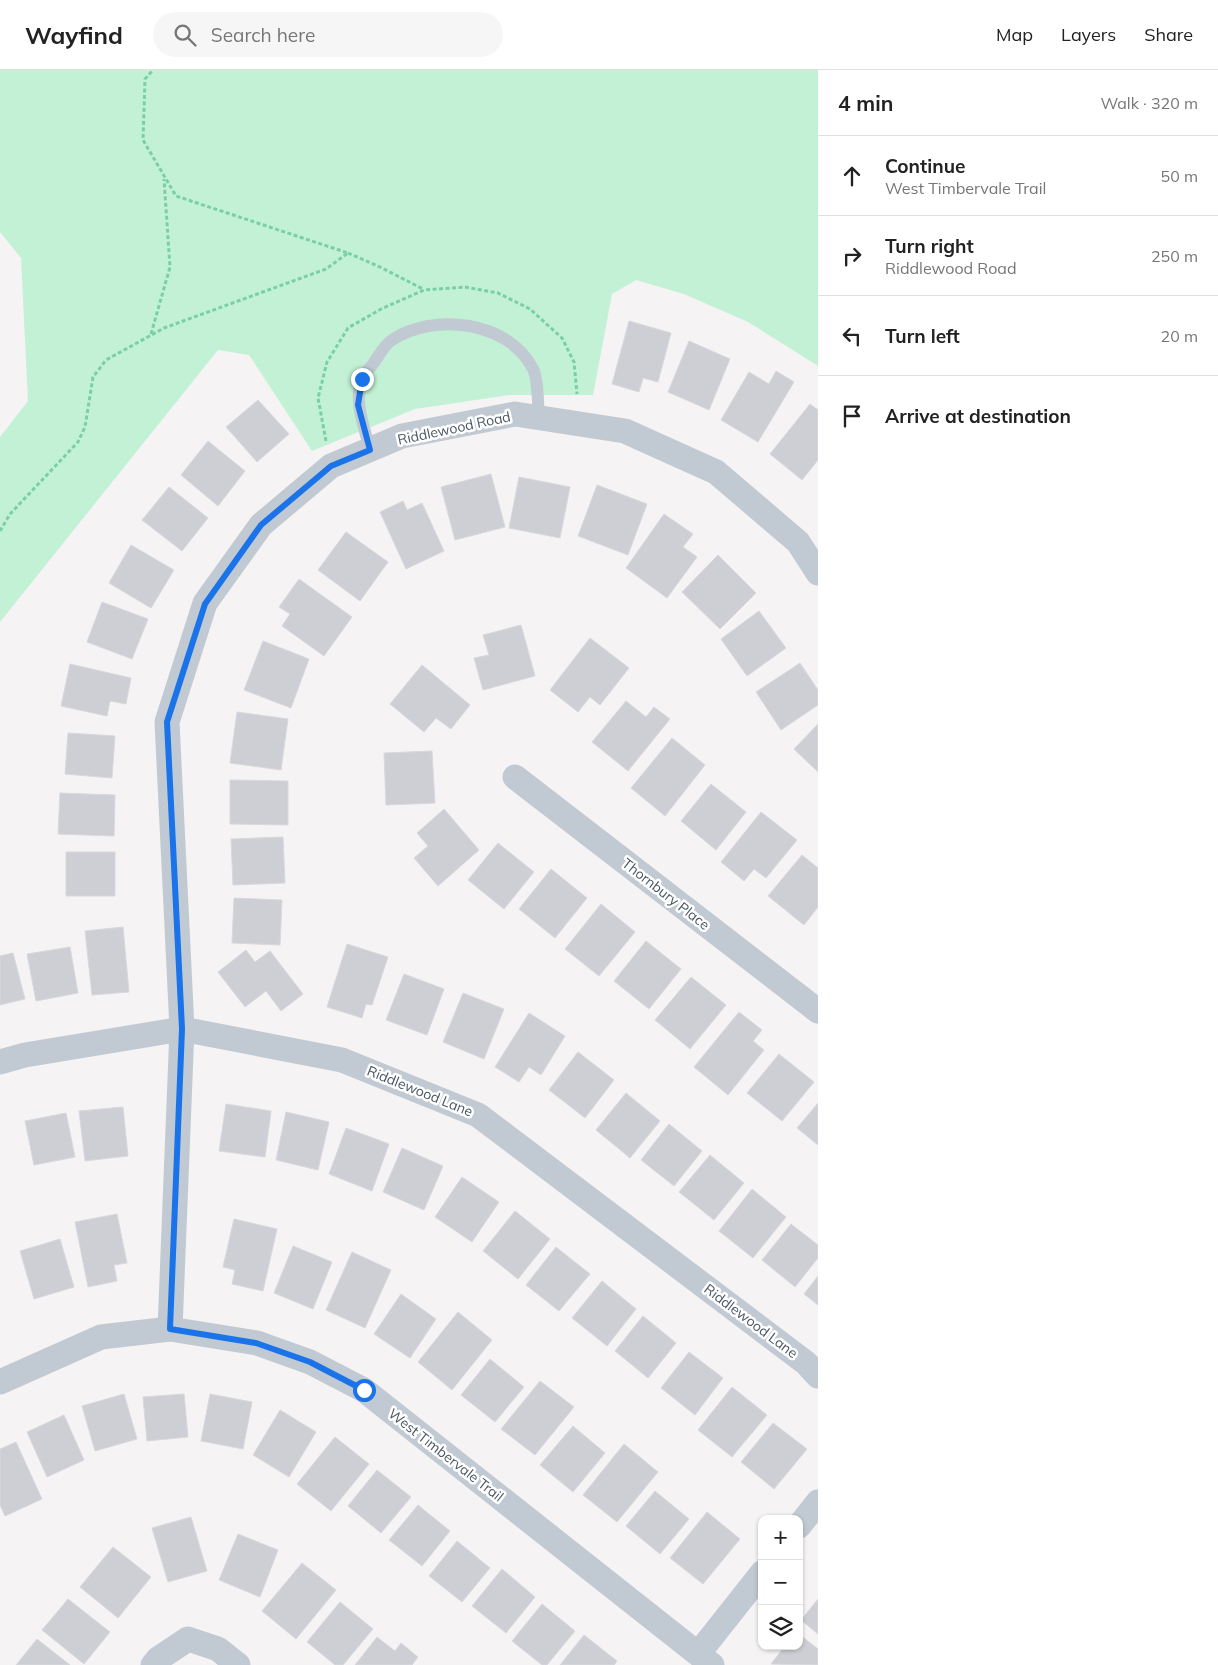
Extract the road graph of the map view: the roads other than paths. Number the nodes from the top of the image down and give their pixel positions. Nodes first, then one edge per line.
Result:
1 (539, 418) junction
2 (370, 450) junction
3 (818, 573) edge
4 (515, 777) dead end
5 (818, 1011) edge
6 (182, 1029) junction
7 (0, 1062) edge
8 (170, 1329) junction
9 (818, 1376) edge
10 (0, 1382) edge
11 (818, 1502) edge
12 (803, 1521) edge
13 (758, 1579) edge
14 (705, 1659) edge
15 (153, 1665) edge
16 (238, 1665) edge

1 - 2 street, Riddlewood Road
1 - 2 lane
1 - 3 street, Riddlewood Road
2 - 6 street, Riddlewood Road
4 - 5 street, Thornbury Place
6 - 7 street, Riddlewood Lane
6 - 8 street, Riddlewood Road
6 - 9 street, Riddlewood Lane
8 - 10 street, West Timbervale Trail
8 - 14 street, West Timbervale Trail
11 - 12 street
13 - 14 street
15 - 16 street

